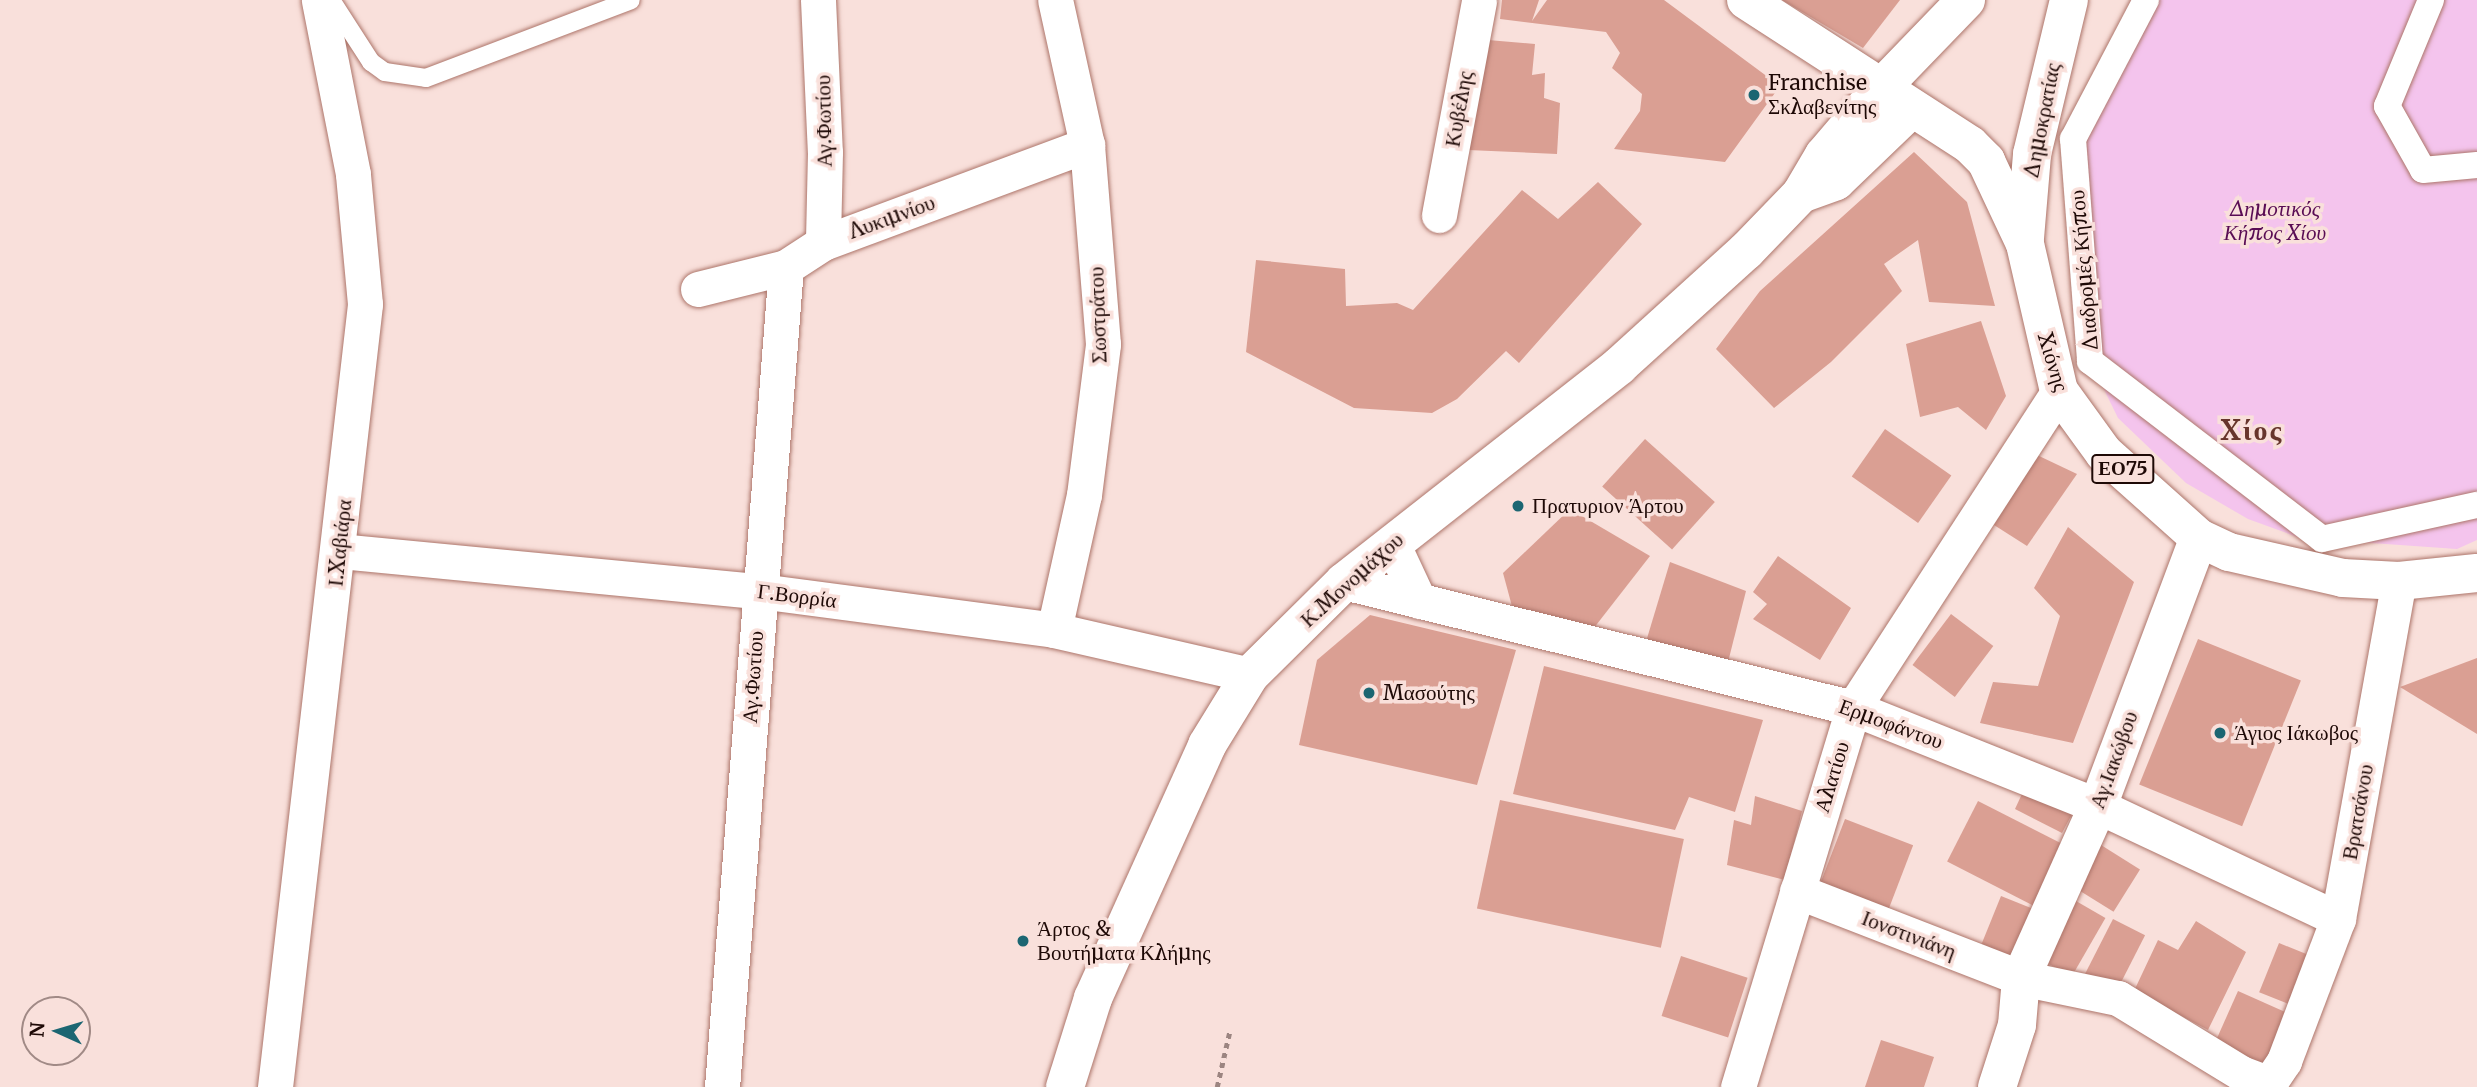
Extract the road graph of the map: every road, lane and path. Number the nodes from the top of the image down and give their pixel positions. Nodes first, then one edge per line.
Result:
1 (319, 0) edge
2 (331, 0) edge
3 (631, 0) edge
4 (818, 0) edge
5 (1055, 0) edge
6 (1746, 0) edge
7 (1966, 0) edge
8 (2069, 0) edge
9 (2146, 0) edge
10 (2431, 0) edge
11 (1473, 1) edge
12 (1897, 98) junction
13 (1087, 145) junction
14 (2477, 165) edge
15 (1439, 215) dead end
16 (823, 243) junction
17 (2025, 244) junction
18 (786, 267) junction
19 (698, 289) dead end
20 (2059, 391) junction
21 (2477, 505) edge
22 (2199, 538) junction
23 (1392, 543) junction
24 (340, 551) junction
25 (2477, 573) edge
26 (2399, 581) junction
27 (1344, 582) junction
28 (759, 591) junction
29 (1419, 601) junction
30 (1054, 630) junction
31 (1250, 675) junction
32 (1853, 708) junction
33 (2098, 806) junction
34 (1797, 891) junction
35 (2338, 919) junction
36 (2021, 978) junction
37 (1230, 1030) dead end
38 (2284, 1061) joint
39 (275, 1087) edge
40 (722, 1087) edge
41 (1065, 1087) edge
42 (1217, 1087) edge
43 (1738, 1087) edge
44 (1997, 1087) edge

1 - 24 street, Ι.Χαβιάρα
2 - 3 lane
4 - 16 street, Αγ.Φωτίου
5 - 13 street, Σωστράτου
6 - 12 main road, ΕΟ75
7 - 12 main road
8 - 17 main road, Δημοκρατίας / ΕΟ75
9 - 21 street, Διαδρομές Κήπου
10 - 14 street
11 - 15 street, Κυβέλης
12 - 17 main road, Χιόνης / ΕΟ75
12 - 23 main road, Κ.Μονομάχου
13 - 16 street, Λυκιμνίου
13 - 30 street, Σωστράτου
16 - 18 street, Λυκιμνίου
17 - 20 main road, Χιόνης / ΕΟ75
18 - 19 street, Λυκιμνίου
18 - 28 street, Αγ.Φωτίου
20 - 22 main road, Χιόνης / ΕΟ75
20 - 32 street, Αλατίου
22 - 26 main road, Χιόνης / ΕΟ75
22 - 33 main road, Αγ.Ιακώβου
23 - 27 main road, Κ.Μονομάχου
23 - 29 street
24 - 28 street, Γ.Βορρία
24 - 39 street, Ι.Χαβιάρα
25 - 26 main road, ΕΟ75
26 - 35 street, Βρατσάνου
27 - 29 street, Ερμοφάντου
27 - 31 main road, Κ.Μονομάχου
28 - 30 street, Γ.Βορρία
28 - 40 street, Αγ.Φωτίου
29 - 32 street, Ερμοφάντου
30 - 31 street, Γ.Βορρία
31 - 41 main road, Κ.Μονομάχου
32 - 33 street, Ερμοφάντου
32 - 34 street, Αλατίου
33 - 35 street, Ερμοφάντου
33 - 36 main road, Αγ.Ιακώβου
34 - 36 street, Ιονστινιάνη
34 - 43 street, Αλατίου
35 - 38 street, Βρατσάνου
36 - 38 street, Ιονστινιάνη
36 - 44 main road, Αγ.Ιακώβου
37 - 42 path

